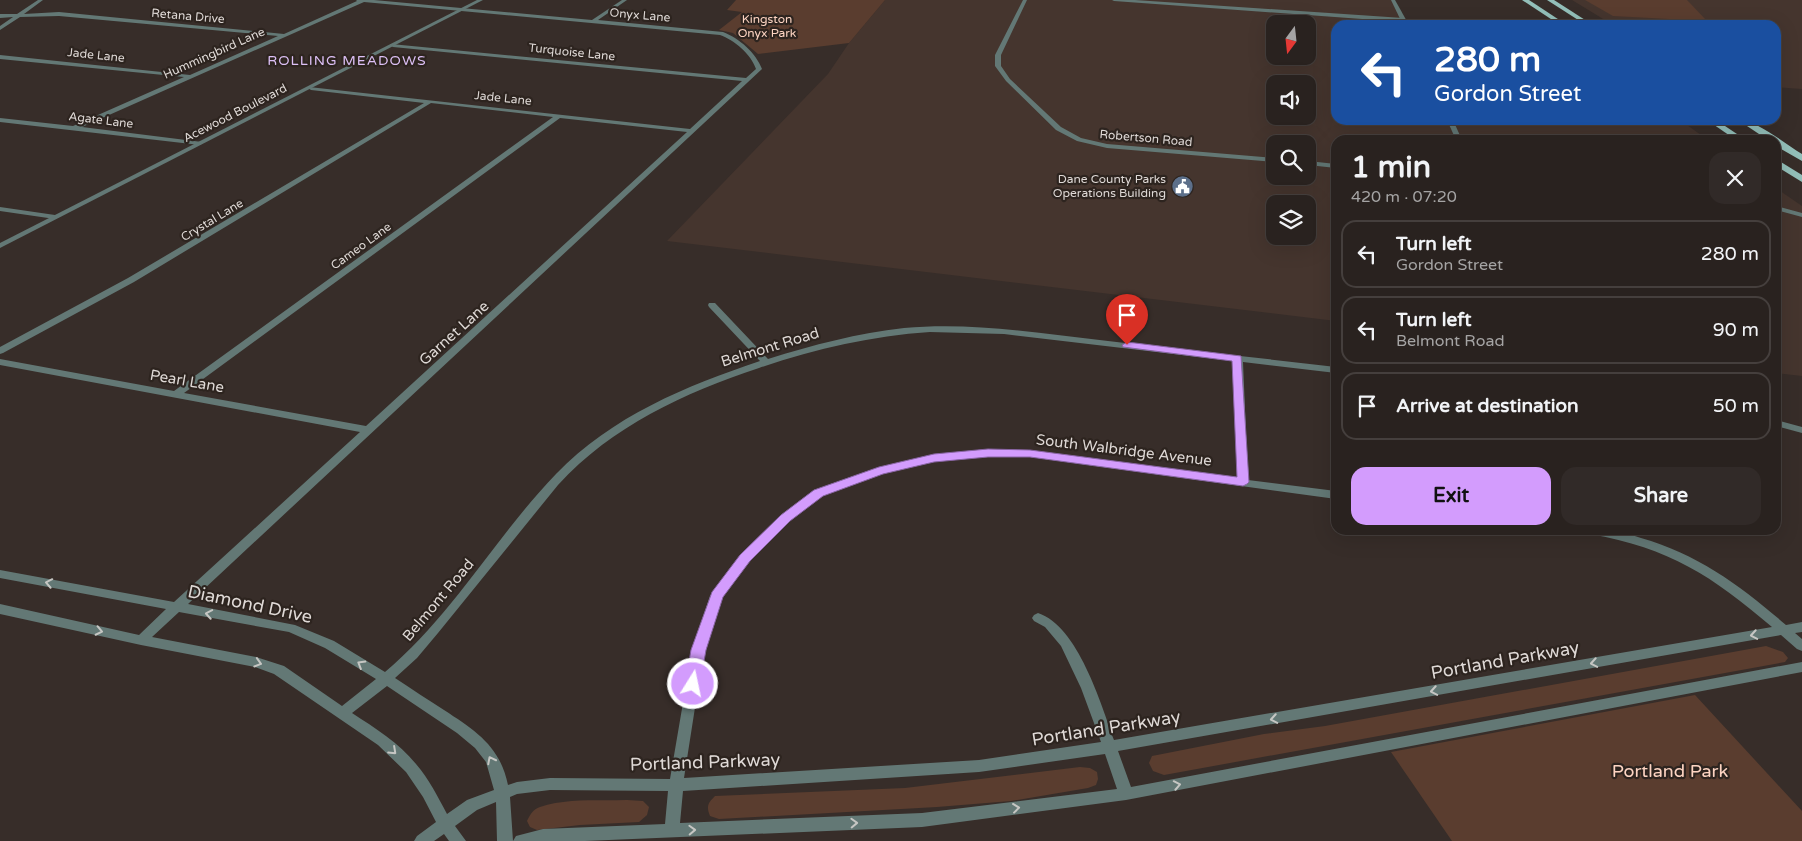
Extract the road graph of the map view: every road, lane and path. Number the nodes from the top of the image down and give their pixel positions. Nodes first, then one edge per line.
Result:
1 (41, 0) edge
2 (358, 0) edge
3 (363, 0) edge
4 (481, 0) edge
5 (625, 0) edge
6 (1025, 0) edge
7 (1114, 0) edge
8 (1393, 0) edge
9 (1525, 0) edge
10 (1550, 0) edge
11 (1179, 2) edge
12 (463, 9) junction
13 (20, 15) junction
14 (0, 16) edge
15 (594, 20) junction
16 (1372, 20) edge
17 (1403, 20) edge
18 (1556, 20) edge
19 (1582, 20) edge
20 (0, 28) edge
21 (284, 35) junction
22 (737, 43) joint
23 (393, 45) junction
24 (0, 57) edge
25 (189, 76) junction
26 (748, 80) junction
27 (310, 88) junction
28 (431, 101) junction
29 (559, 116) junction
30 (0, 120) edge
31 (1719, 125) edge
32 (1750, 125) edge
33 (75, 128) junction
34 (693, 131) junction
35 (1734, 135) edge
36 (1766, 135) edge
37 (200, 143) junction
38 (1781, 145) edge
39 (1802, 158) edge
40 (1266, 159) edge
41 (1316, 164) edge
42 (1331, 165) edge
43 (1781, 165) edge
44 (1802, 179) edge
45 (0, 209) edge
46 (1781, 209) edge
47 (1802, 215) edge
48 (55, 217) junction
49 (0, 246) edge
50 (712, 305) dead end
51 (0, 351) edge
52 (1238, 358) junction
53 (0, 362) edge
54 (766, 362) junction
55 (1331, 369) edge
56 (176, 394) junction
57 (1781, 424) edge
58 (368, 430) junction
59 (1802, 430) edge
60 (1243, 482) junction
61 (1331, 494) edge
62 (1611, 535) edge
63 (0, 574) edge
64 (175, 607) junction
65 (0, 609) edge
66 (1038, 618) dead end
67 (1802, 627) edge
68 (1784, 630) junction
69 (141, 640) junction
70 (1802, 646) edge
71 (1802, 667) edge
72 (386, 679) junction
73 (343, 712) junction
74 (1110, 747) junction
75 (676, 785) junction
76 (503, 793) junction
77 (1126, 794) junction
78 (445, 824) junction
79 (672, 831) junction
80 (422, 841) edge
81 (458, 841) edge
82 (505, 841) edge
83 (521, 841) edge

1 - 13 street
2 - 3 street, Onyx Lane
3 - 12 street, Onyx Lane
3 - 21 street, Hummingbird Lane
4 - 12 street, Acewood Boulevard
5 - 15 street
6 - 40 street, Robertson Road
7 - 11 street
8 - 17 street
9 - 18 main road
10 - 19 main road
11 - 16 street
12 - 15 street, Onyx Lane
12 - 23 street, Acewood Boulevard
13 - 14 street, Retana Drive
13 - 20 street
13 - 21 street, Retana Drive
15 - 22 street, Onyx Lane
21 - 25 street, Hummingbird Lane
22 - 26 street, Garnet Lane
23 - 26 street, Turquoise Lane
23 - 27 street, Acewood Boulevard
24 - 25 street, Jade Lane
25 - 33 street, Hummingbird Lane
26 - 34 street, Garnet Lane
27 - 28 street, Jade Lane
27 - 37 street, Acewood Boulevard
28 - 29 street, Jade Lane
28 - 51 street, Crystal Lane
29 - 34 street, Jade Lane
29 - 56 street, Cameo Lane
30 - 33 street, Agate Lane
31 - 35 main road
32 - 36 main road
33 - 37 street, Agate Lane
34 - 58 street, Garnet Lane
37 - 48 street, Acewood Boulevard
38 - 39 main road
41 - 42 street
43 - 44 main road
45 - 48 street
46 - 47 street
48 - 49 street, Acewood Boulevard
50 - 54 street
52 - 54 street, Belmont Road
52 - 55 street, Belmont Road
52 - 60 street
53 - 56 street, Pearl Lane
54 - 72 street, Belmont Road
56 - 58 street, Pearl Lane
57 - 59 street
58 - 64 street, Garnet Lane
60 - 61 street, South Walbridge Avenue
60 - 75 street, South Walbridge Avenue
62 - 68 street
64 -> 63 street, Diamond Drive
64 - 69 street, Garnet Lane
72 -> 64 street, Diamond Drive
65 -> 69 street
66 - 74 street
67 - 68 street, Portland Parkway
68 - 70 street
68 -> 74 street, Portland Parkway
69 -> 73 street
77 -> 71 street
72 - 73 street, Belmont Road
76 -> 72 street, Diamond Drive
73 -> 78 street
74 - 75 street, Portland Parkway
74 - 77 street
75 - 76 street, Portland Parkway
75 - 79 street, South Walbridge Avenue
76 - 78 street, Portland Parkway
76 - 82 street, Diamond Drive
79 -> 77 street
78 - 80 street, Portland Parkway
78 - 81 street
79 - 83 street

